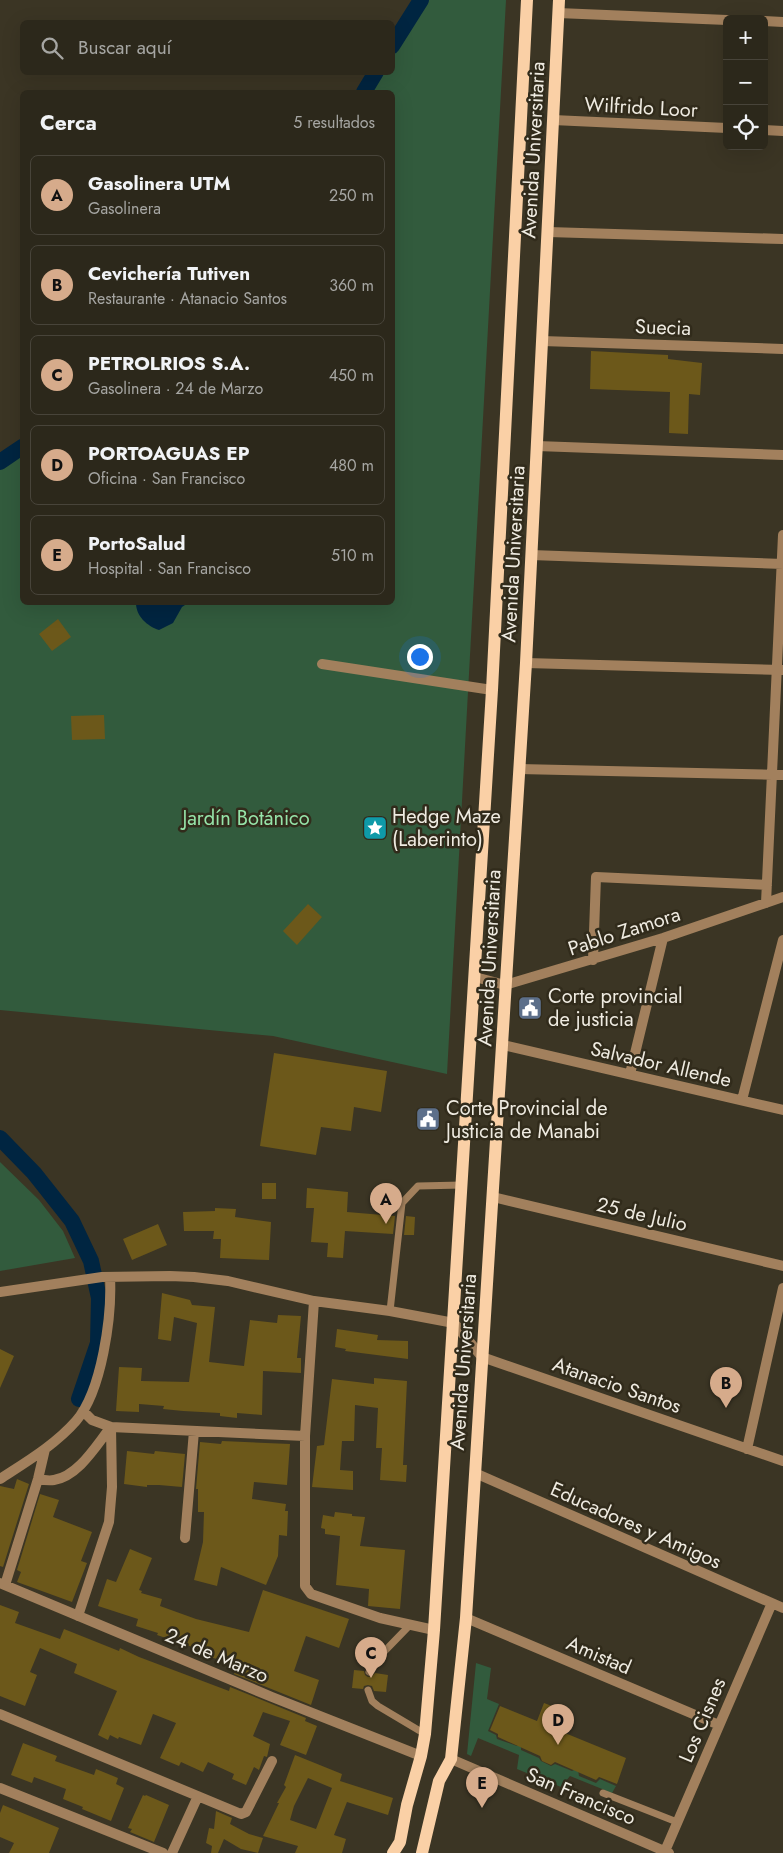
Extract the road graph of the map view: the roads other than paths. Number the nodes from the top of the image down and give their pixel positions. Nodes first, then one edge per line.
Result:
1 (527, 0) edge
2 (559, 0) edge
3 (558, 13) junction
4 (723, 20) edge
5 (768, 21) edge
6 (783, 22) edge
7 (553, 120) junction
8 (723, 128) edge
9 (768, 130) edge
10 (783, 131) edge
11 (548, 232) junction
12 (783, 239) edge
13 (542, 341) junction
14 (783, 349) edge
15 (537, 446) junction
16 (783, 455) edge
17 (783, 535) edge
18 (531, 555) junction
19 (782, 564) edge
20 (526, 662) junction
21 (322, 664) dead end
22 (780, 670) edge
23 (492, 690) junction
24 (519, 768) junction
25 (778, 775) edge
26 (767, 885) junction
27 (783, 897) edge
28 (766, 902) junction
29 (663, 938) junction
30 (783, 940) edge
31 (593, 960) junction
32 (475, 977) junction
33 (505, 985) junction
34 (503, 1045) junction
35 (630, 1074) junction
36 (742, 1100) junction
37 (783, 1110) edge
38 (462, 1185) junction
39 (494, 1197) junction
40 (783, 1266) edge
41 (106, 1278) junction
42 (783, 1288) edge
43 (0, 1292) edge
44 (314, 1301) junction
45 (390, 1311) junction
46 (454, 1323) junction
47 (482, 1356) junction
48 (83, 1412) junction
49 (111, 1426) junction
50 (194, 1431) junction
51 (305, 1436) junction
52 (45, 1449) junction
53 (747, 1449) junction
54 (783, 1461) edge
55 (474, 1474) junction
56 (0, 1479) edge
57 (38, 1479) junction
58 (185, 1538) dead end
59 (2, 1584) edge
60 (772, 1603) junction
61 (783, 1608) edge
62 (78, 1616) junction
63 (466, 1618) junction
64 (409, 1626) junction
65 (434, 1630) junction
66 (369, 1672) dead end
67 (368, 1690) dead end
68 (0, 1714) edge
69 (719, 1725) junction
70 (425, 1734) junction
71 (421, 1756) junction
72 (451, 1759) junction
73 (272, 1761) dead end
74 (0, 1788) edge
75 (603, 1793) dead end
76 (198, 1796) junction
77 (677, 1822) junction
78 (667, 1852) edge
79 (163, 1853) edge
80 (172, 1853) edge
81 (393, 1853) edge
82 (422, 1853) edge

1 - 23 main road, Avenida Universitaria
2 - 3 main road, Avenida Universitaria
3 - 4 street
3 - 7 main road, Avenida Universitaria
5 - 6 street
7 - 8 street, Wilfrido Loor
7 - 11 main road, Avenida Universitaria
9 - 10 street
11 - 12 street
11 - 13 main road, Avenida Universitaria
13 - 14 street, Suecia
13 - 15 main road, Avenida Universitaria
15 - 16 street
15 - 18 main road, Avenida Universitaria
17 - 19 street
18 - 19 street
18 - 20 main road, Avenida Universitaria
19 - 22 street
20 - 22 street
20 - 24 main road, Avenida Universitaria
21 - 23 street
22 - 25 street
23 - 32 main road, Avenida Universitaria
24 - 25 street
24 - 33 main road, Avenida Universitaria
25 - 26 street
26 - 28 street
26 - 31 street
27 - 28 street, Pablo Zamora
28 - 29 street, Pablo Zamora
29 - 31 street, Pablo Zamora
29 - 35 street
30 - 36 street
31 - 33 street, Pablo Zamora
32 - 33 street
32 - 38 main road, Avenida Universitaria
33 - 34 main road, Avenida Universitaria
34 - 35 street, Salvador Allende
34 - 39 main road, Avenida Universitaria
35 - 36 street, Salvador Allende
36 - 37 street, Salvador Allende
38 - 45 lane
38 - 46 main road, Avenida Universitaria
39 - 40 street, 25 de Julio
39 - 47 main road, Avenida Universitaria
41 - 43 street
41 - 44 street
41 - 48 street
42 - 53 street
44 - 45 street
44 - 51 street
45 - 46 street
46 - 47 street
46 - 65 main road, Avenida Universitaria
47 - 53 street, Atanacio Santos
47 - 55 main road, Avenida Universitaria
48 - 49 street
48 - 52 street
49 - 50 street
49 - 57 street
49 - 62 street
50 - 51 street
50 - 58 street
51 - 64 street
52 - 56 street
52 - 57 street
53 - 54 street, Atanacio Santos
55 - 60 street, Educadores y Amigos
55 - 63 main road, Avenida Universitaria
57 - 59 street
59 - 62 street, 24 de Marzo
60 - 61 street, Educadores y Amigos
60 - 69 street, Los Cisnes
62 - 71 street, 24 de Marzo
63 - 69 street, Amistad
63 - 72 main road, Avenida Universitaria
64 - 65 street
64 - 66 lane
65 - 70 main road, Avenida Universitaria
67 - 70 lane
68 - 76 street
69 - 77 street, Los Cisnes
70 - 71 main road, Avenida Universitaria
71 - 81 main road, Avenida Universitaria
72 - 78 street, San Francisco
72 - 82 main road, Avenida Universitaria
73 - 76 street
74 - 79 street
75 - 77 lane
76 - 80 street
77 - 78 street, Los Cisnes

